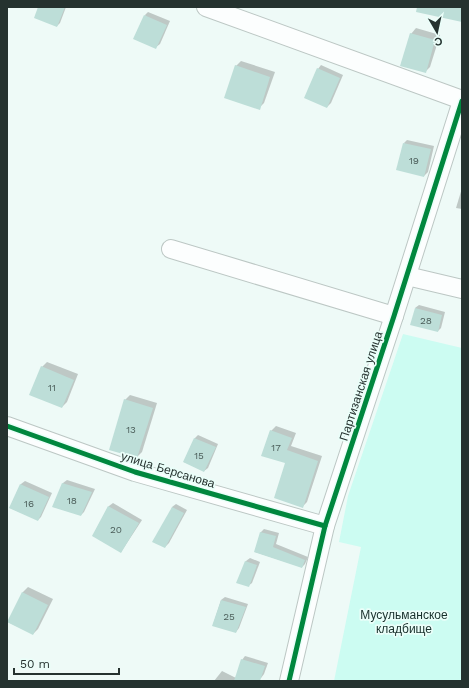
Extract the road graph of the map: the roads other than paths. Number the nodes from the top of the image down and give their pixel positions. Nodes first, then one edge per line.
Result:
1 (206, 7) edge
2 (462, 100) edge
3 (171, 249) dead end
4 (407, 276) junction
5 (462, 288) edge
6 (394, 316) junction
7 (7, 426) edge
8 (325, 526) junction
9 (289, 681) edge

1 - 2 street
2 - 4 street, Партизанская улица
3 - 6 street
4 - 5 street
4 - 6 street, Партизанская улица
6 - 8 street, Партизанская улица
7 - 8 street, улица Берсанова
8 - 9 street, Партизанская улица

